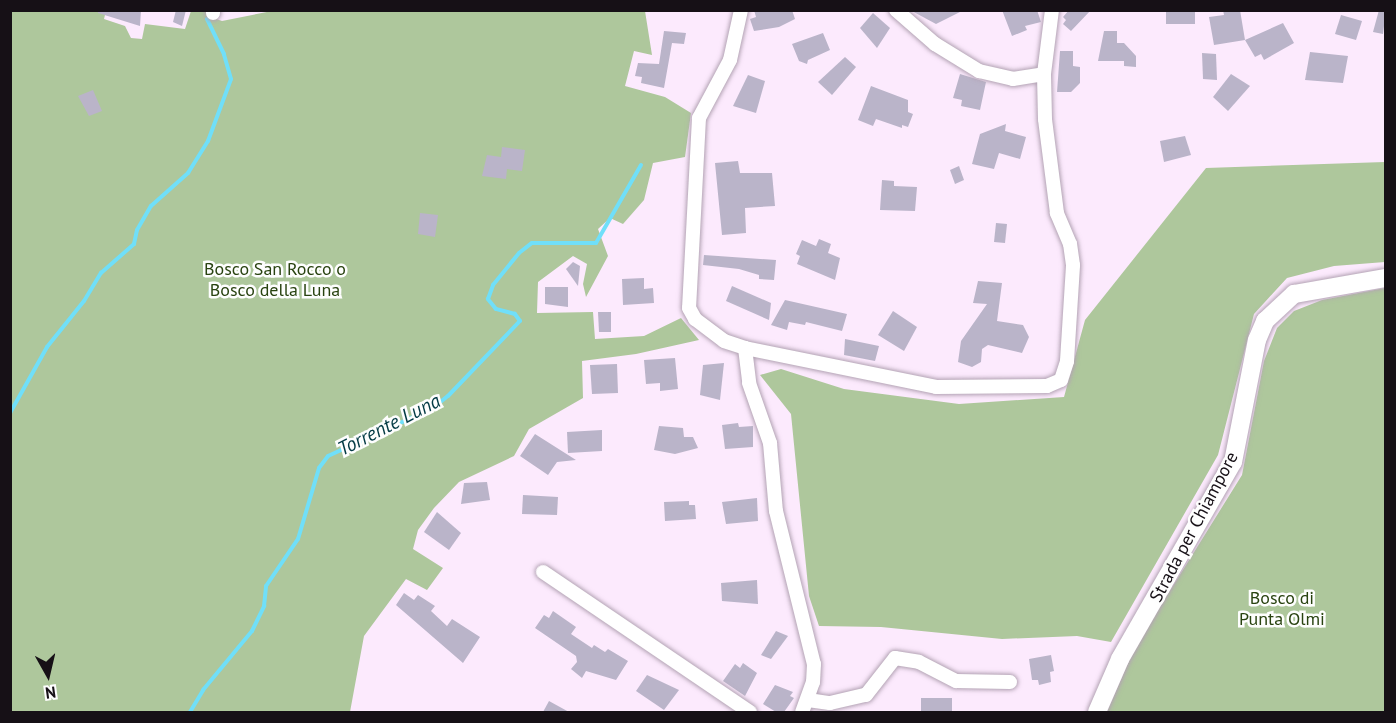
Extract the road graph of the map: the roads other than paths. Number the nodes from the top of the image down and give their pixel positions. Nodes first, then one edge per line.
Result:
1 (741, 10) edge
2 (896, 10) edge
3 (1052, 10) edge
4 (1044, 74) junction
5 (1386, 278) edge
6 (745, 348) junction
7 (543, 572) dead end
8 (1010, 682) dead end
9 (805, 706) edge
10 (750, 712) edge
11 (1097, 712) edge

1 - 6 street
2 - 4 street
3 - 4 street
4 - 6 street
5 - 11 street, Strada per Chiampore
6 - 9 street
7 - 10 street
8 - 9 street

